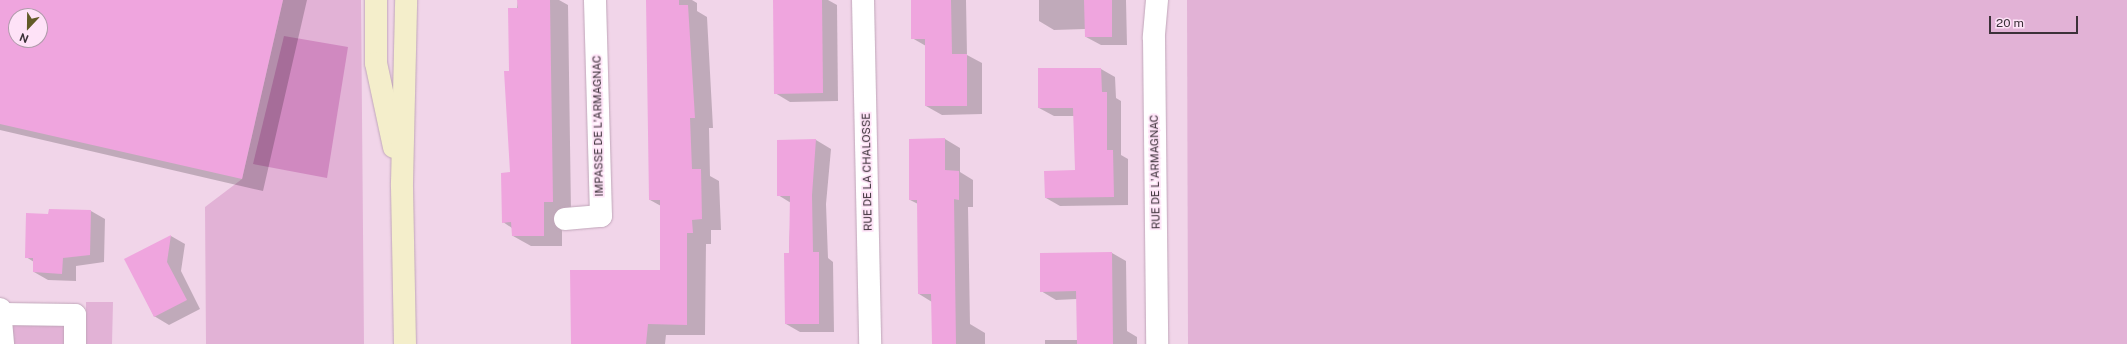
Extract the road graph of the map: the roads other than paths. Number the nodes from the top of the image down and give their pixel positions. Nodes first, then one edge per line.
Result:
1 (376, 0) edge
2 (406, 0) edge
3 (595, 0) edge
4 (863, 0) edge
5 (1157, 0) edge
6 (402, 183) junction
7 (565, 219) dead end
8 (1, 312) edge
9 (3, 344) edge
10 (75, 344) edge
11 (405, 344) edge
12 (870, 344) edge
13 (1157, 344) edge

1 - 6 main road
2 - 6 main road
3 - 7 street, IMPASSE DE L'ARMAGNAC
4 - 12 street, RUE DE LA CHALOSSE
5 - 13 street, RUE DE L'ARMAGNAC
6 - 11 main road
8 - 9 street
8 - 10 street

